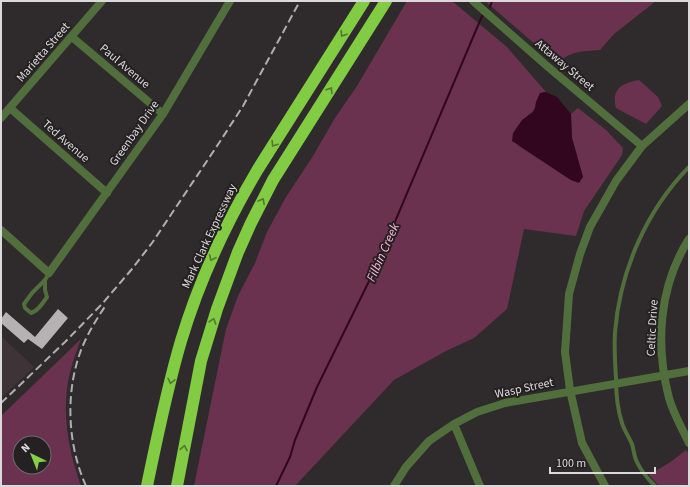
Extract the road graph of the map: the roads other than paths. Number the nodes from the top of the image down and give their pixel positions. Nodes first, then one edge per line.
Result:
1 (102, 1) edge
2 (230, 1) edge
3 (364, 1) edge
4 (386, 1) edge
5 (473, 1) edge
6 (72, 37) junction
7 (689, 104) edge
8 (10, 108) junction
9 (163, 114) junction
10 (1, 118) edge
11 (642, 146) junction
12 (689, 167) edge
13 (107, 193) junction
14 (1, 230) edge
15 (689, 239) edge
16 (47, 277) junction
17 (689, 371) edge
18 (664, 376) junction
19 (616, 383) junction
20 (570, 390) junction
21 (454, 424) junction
22 (689, 442) edge
23 (147, 486) edge
24 (177, 486) edge
25 (394, 486) edge
26 (480, 486) edge
27 (605, 486) edge
28 (655, 486) edge

1 - 6 street, Marietta Street
2 - 9 street, Greenbay Drive
3 -> 23 highway, Mark Clark Expressway
24 -> 4 highway
5 - 11 street, Attaway Street
6 - 8 street, Marietta Street
6 - 9 street, Paul Avenue
7 - 11 street
8 - 10 street, Marietta Street
8 - 13 street, Ted Avenue
9 - 13 street, Greenbay Drive
11 - 20 street
12 - 19 lane
13 - 16 street, Greenbay Drive
14 - 16 street
15 - 18 street, Celtic Drive
16 - 16 lane
17 - 18 street, Wasp Street
18 - 19 street, Wasp Street
18 - 22 street, Celtic Drive
19 - 20 street, Wasp Street
19 - 28 lane
20 - 21 street, Wasp Street
20 - 27 street
21 - 25 street, Wasp Street
21 - 26 street

